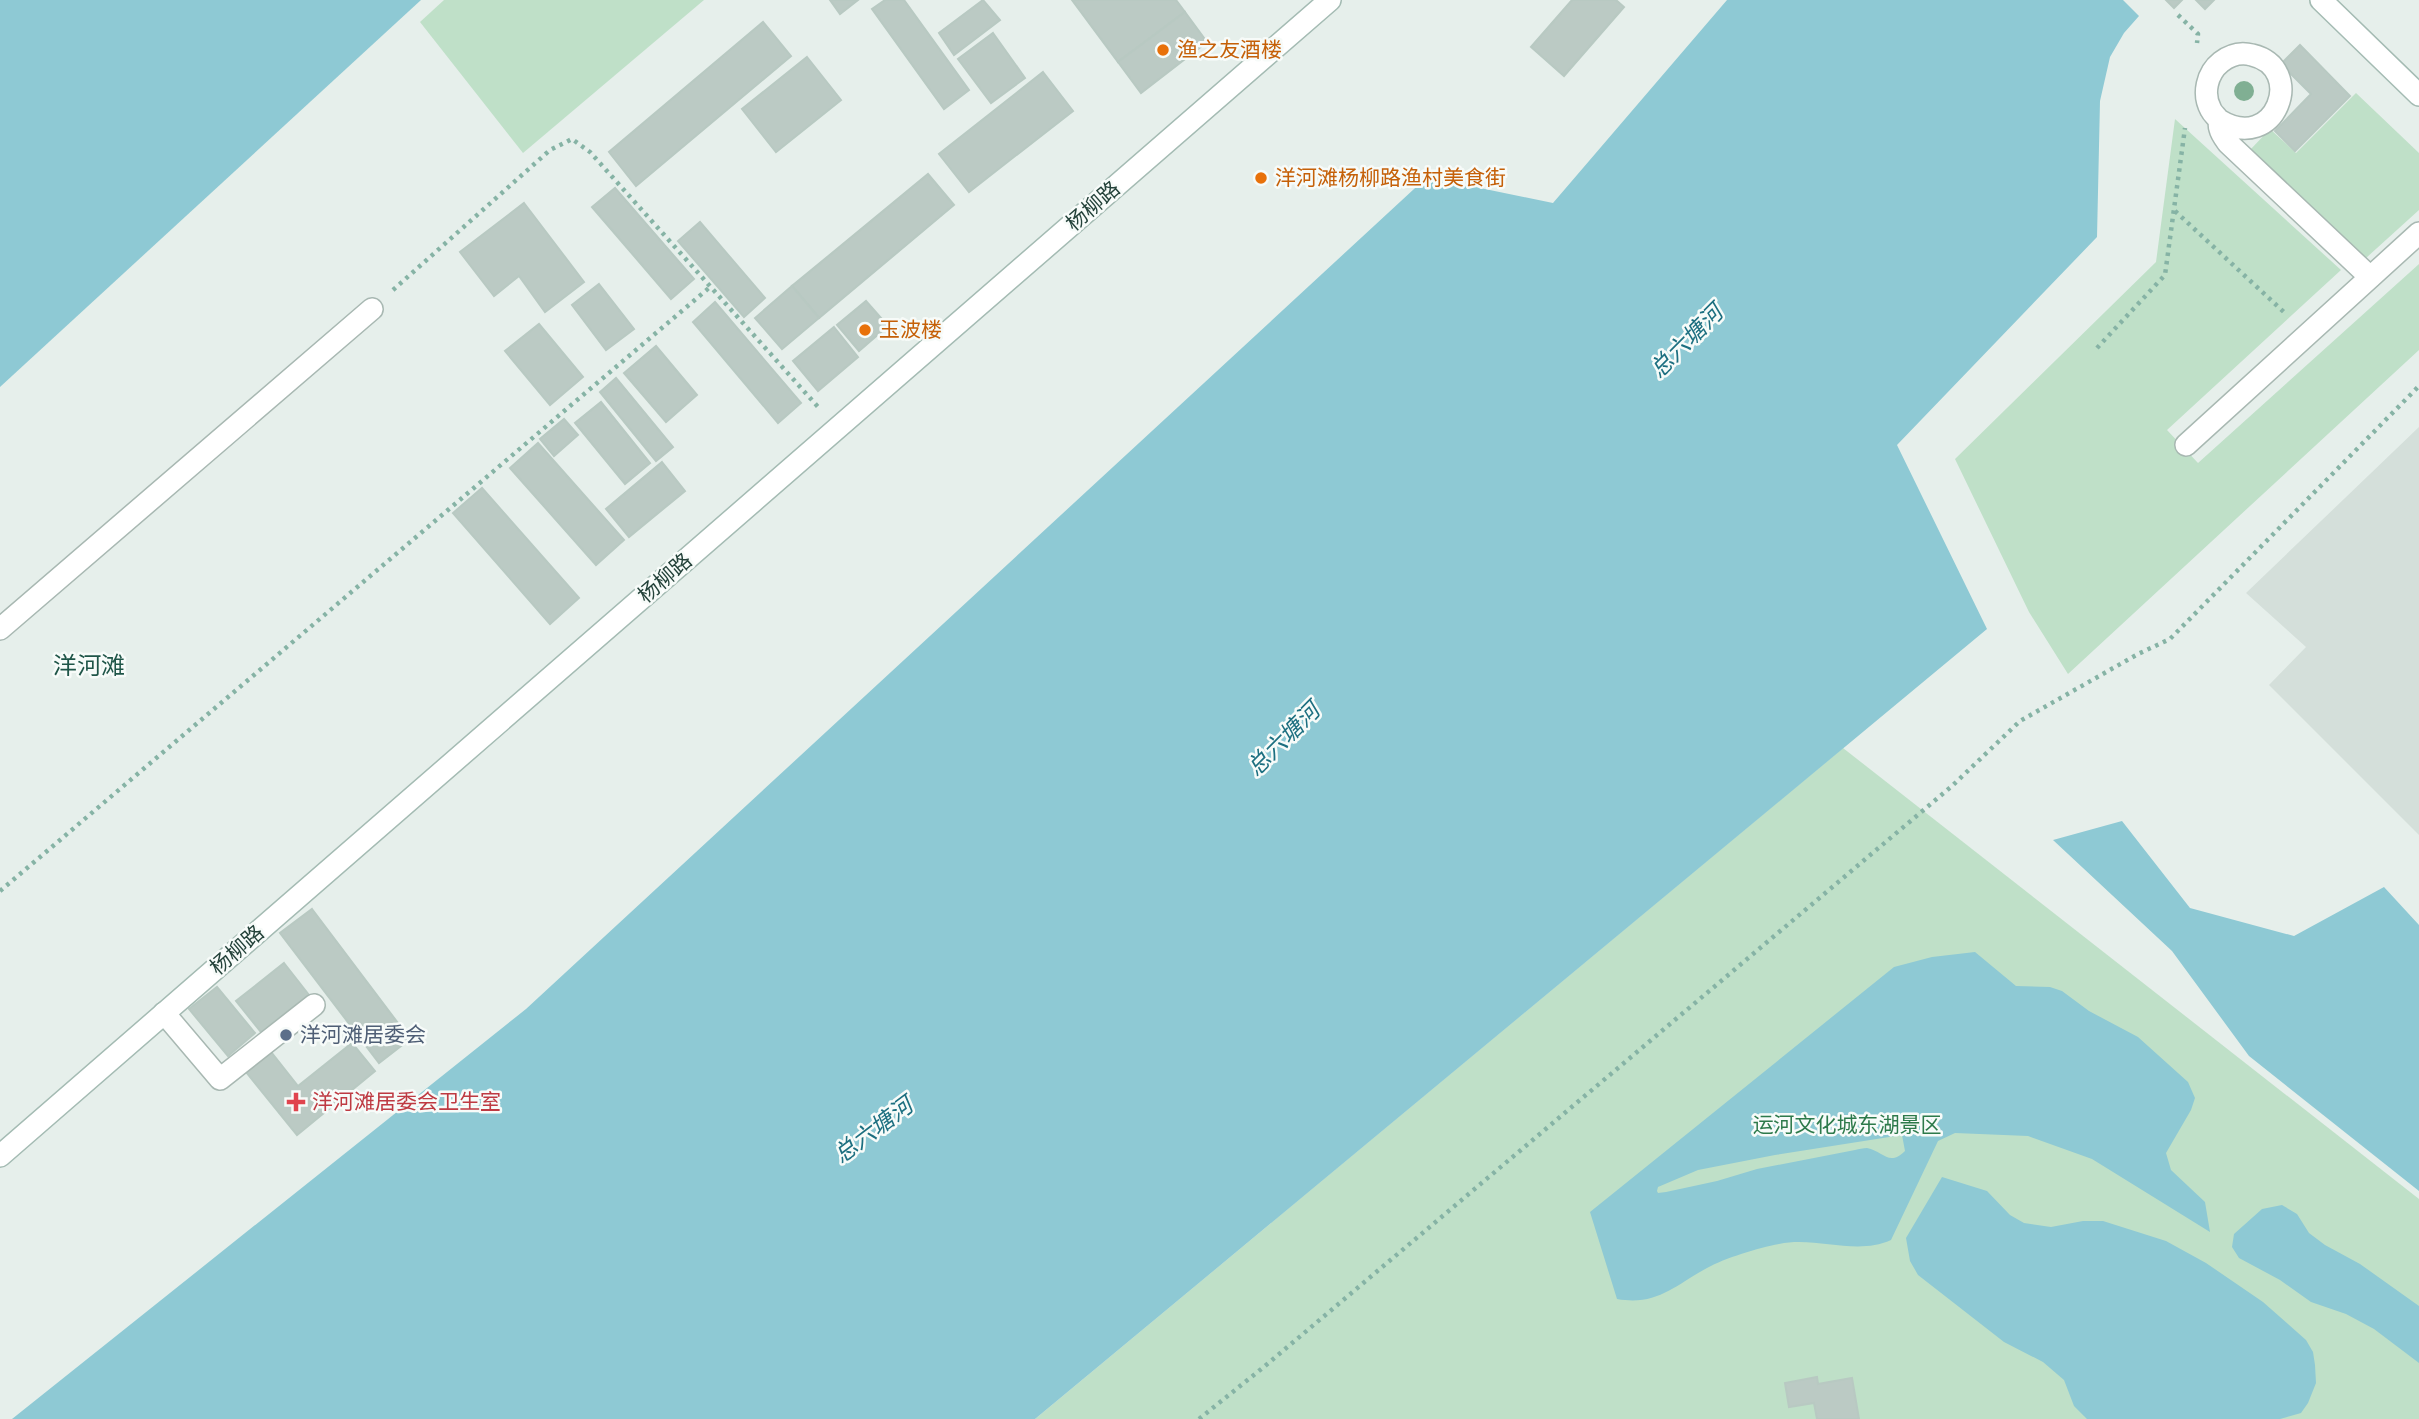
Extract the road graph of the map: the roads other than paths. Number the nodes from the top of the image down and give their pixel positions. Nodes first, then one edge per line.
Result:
1 (1329, 0) edge
2 (2321, 0) edge
3 (2419, 94) edge
4 (2219, 120) dead end
5 (2419, 233) edge
6 (2370, 277) junction
7 (372, 310) road end
8 (2186, 445) dead end
9 (0, 629) edge
10 (314, 1005) dead end
11 (164, 1013) junction
12 (0, 1156) edge

1 - 11 street, 杨柳路
2 - 3 street
4 - 6 street
5 - 6 street
6 - 8 street
7 - 9 street
10 - 11 street
11 - 12 street, 杨柳路

